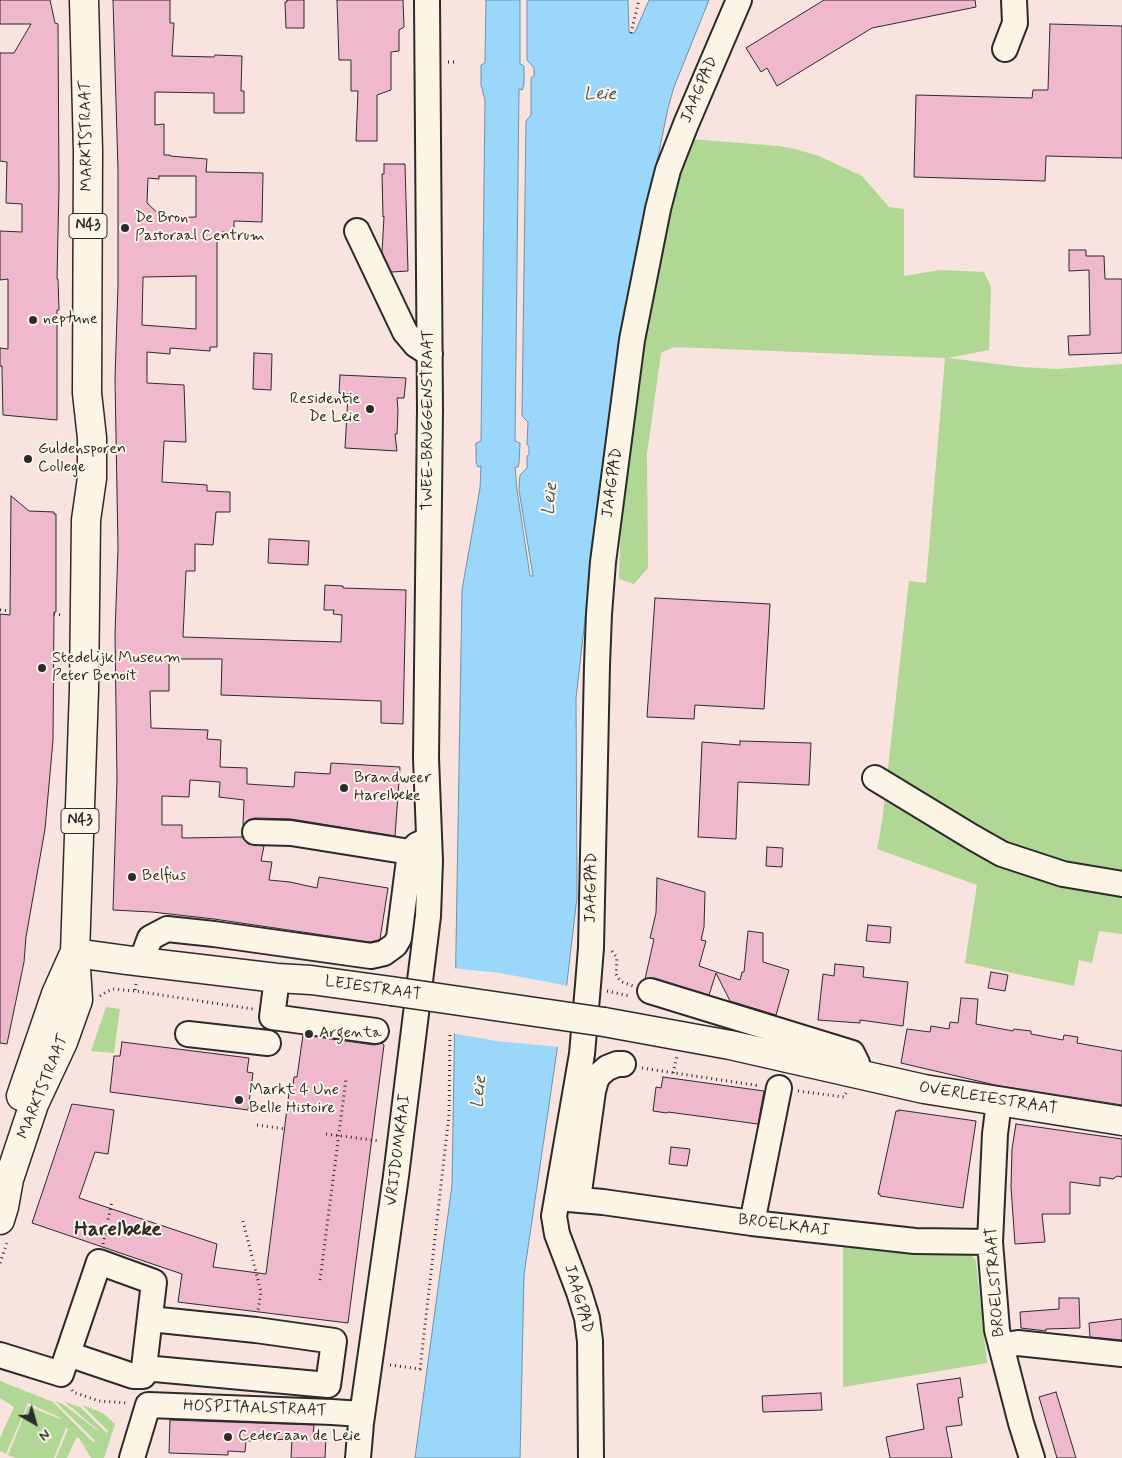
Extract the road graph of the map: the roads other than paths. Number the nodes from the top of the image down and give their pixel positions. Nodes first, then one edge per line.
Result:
1 (84, 0) edge
2 (427, 0) edge
3 (739, 0) edge
4 (1014, 0) edge
5 (1005, 49) dead end
6 (357, 231) dead end
7 (430, 354) junction
8 (875, 778) dead end
9 (254, 832) dead end
10 (419, 846) junction
11 (1122, 884) edge
12 (75, 953) junction
13 (144, 954) junction
14 (277, 978) junction
15 (640, 994) road end
16 (604, 1022) joint
17 (376, 1031) dead end
18 (188, 1034) dead end
19 (268, 1043) dead end
20 (623, 1064) road end
21 (852, 1082) junction
22 (779, 1088) road end
23 (999, 1102) junction
24 (1122, 1121) edge
25 (0, 1149) edge
26 (567, 1198) junction
27 (752, 1223) junction
28 (5, 1226) edge
29 (990, 1242) junction
30 (150, 1319) junction
31 (1001, 1346) junction
32 (1122, 1354) edge
33 (0, 1355) edge
34 (64, 1364) junction
35 (144, 1368) junction
36 (362, 1414) junction
37 (132, 1458) edge
38 (358, 1458) edge
39 (591, 1458) edge
40 (1032, 1458) edge

1 - 12 main road, MARKTSTRAAT / N43
2 - 7 street, TWEE-BRUGGENSTRAAT
3 - 26 street, JAAGPAD
4 - 5 street
6 - 7 street
7 - 10 street, TWEE-BRUGGENSTRAAT
8 - 11 street
9 - 10 street
10 - 13 street, LEIESTRAAT
10 - 36 street, VRIJDOMKAAI
12 - 13 main road, LEIESTRAAT
12 - 25 main road, MARKTSTRAAT / N43
12 - 28 main road, MARKTSTRAAT / N43
13 - 14 main road, LEIESTRAAT
14 - 16 main road, LEIESTRAAT, bridge
14 - 17 street
15 - 21 street
16 - 21 main road, OVERLEIESTRAAT
18 - 19 street
20 - 26 street
21 - 23 main road, OVERLEIESTRAAT
22 - 27 street
23 - 24 main road, OVERLEIESTRAAT
23 - 29 street, BROELSTRAAT
26 - 27 street, BROELKAAI
26 - 39 street, JAAGPAD
27 - 29 street, BROELKAAI
29 - 31 street, BROELSTRAAT
30 - 34 street
30 - 35 street
30 - 35 street
31 - 32 street
31 - 40 street, BROELSTRAAT
33 - 34 street
34 - 35 street
36 - 37 street, HOSPITAALSTRAAT
36 - 38 street, VRIJDOMKAAI

